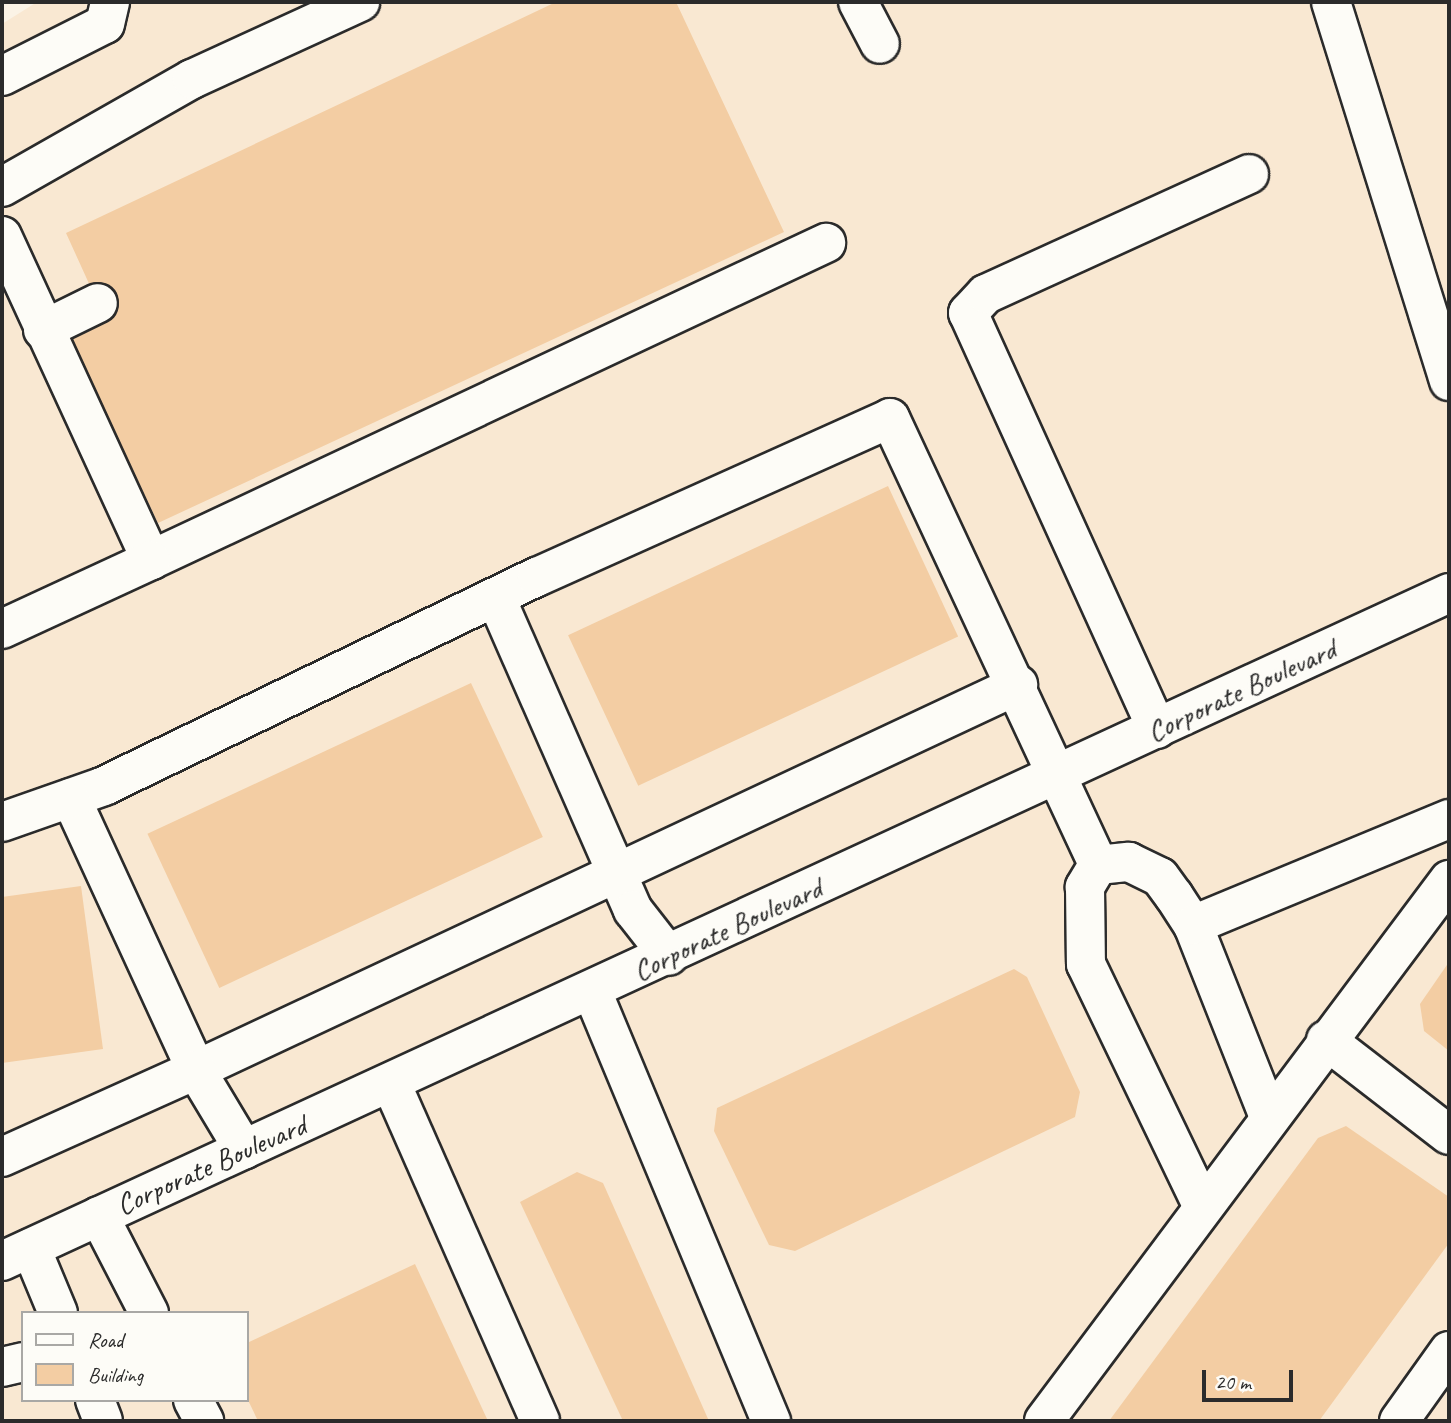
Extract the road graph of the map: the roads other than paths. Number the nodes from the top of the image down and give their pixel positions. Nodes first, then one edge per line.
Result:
1 (110, 2) edge
2 (360, 2) edge
3 (858, 2) edge
4 (1331, 2) edge
5 (880, 44) dead end
6 (2, 76) edge
7 (1249, 174) dead end
8 (2, 187) edge
9 (825, 243) dead end
10 (4, 247) edge
11 (98, 303) dead end
12 (43, 330) junction
13 (1449, 381) edge
14 (151, 560) junction
15 (1449, 593) edge
16 (496, 598) junction
17 (2, 629) edge
18 (1017, 685) junction
19 (1157, 729) junction
20 (1059, 775) junction
21 (71, 798) junction
22 (1449, 819) edge
23 (2, 822) edge
24 (1098, 865) junction
25 (616, 872) junction
26 (1449, 880) edge
27 (1193, 925) junction
28 (669, 956) junction
29 (593, 991) junction
30 (1326, 1040) junction
31 (196, 1070) junction
32 (391, 1083) junction
33 (1269, 1117) junction
34 (1449, 1135) edge
35 (244, 1150) junction
36 (2, 1157) edge
37 (1203, 1207) junction
38 (99, 1216) junction
39 (16, 1254) edge
40 (57, 1311) edge
41 (148, 1311) edge
42 (1449, 1351) edge
43 (21, 1362) edge
44 (2, 1367) edge
45 (95, 1402) edge
46 (194, 1402) edge
47 (103, 1421) edge
48 (204, 1421) edge
49 (540, 1421) edge
50 (771, 1421) edge
51 (1044, 1421) edge
52 (1399, 1421) edge

1 - 6 street
2 - 8 street
3 - 5 street
4 - 13 street
7 - 19 street
9 - 14 street
10 - 12 street
11 - 12 street
12 - 14 street
14 - 17 street
15 - 19 street, Corporate Boulevard
16 - 18 street
16 - 21 street
16 - 25 street
18 - 20 street
18 - 25 street
19 - 20 street, Corporate Boulevard
20 - 24 street
20 - 28 street, Corporate Boulevard
21 - 23 street
21 - 31 street
22 - 27 street
24 - 27 street
24 - 37 street
25 - 28 street
25 - 31 street
26 - 30 street
27 - 33 street
28 - 29 street, Corporate Boulevard
29 - 32 street, Corporate Boulevard
29 - 50 street
30 - 33 street
30 - 34 street
31 - 35 street
31 - 36 street
32 - 35 street, Corporate Boulevard
32 - 49 street
33 - 37 street
35 - 38 street, Corporate Boulevard
37 - 51 street
38 - 39 street, Corporate Boulevard
38 - 41 street
39 - 40 street
42 - 52 street
43 - 44 street
45 - 47 street
46 - 48 street

